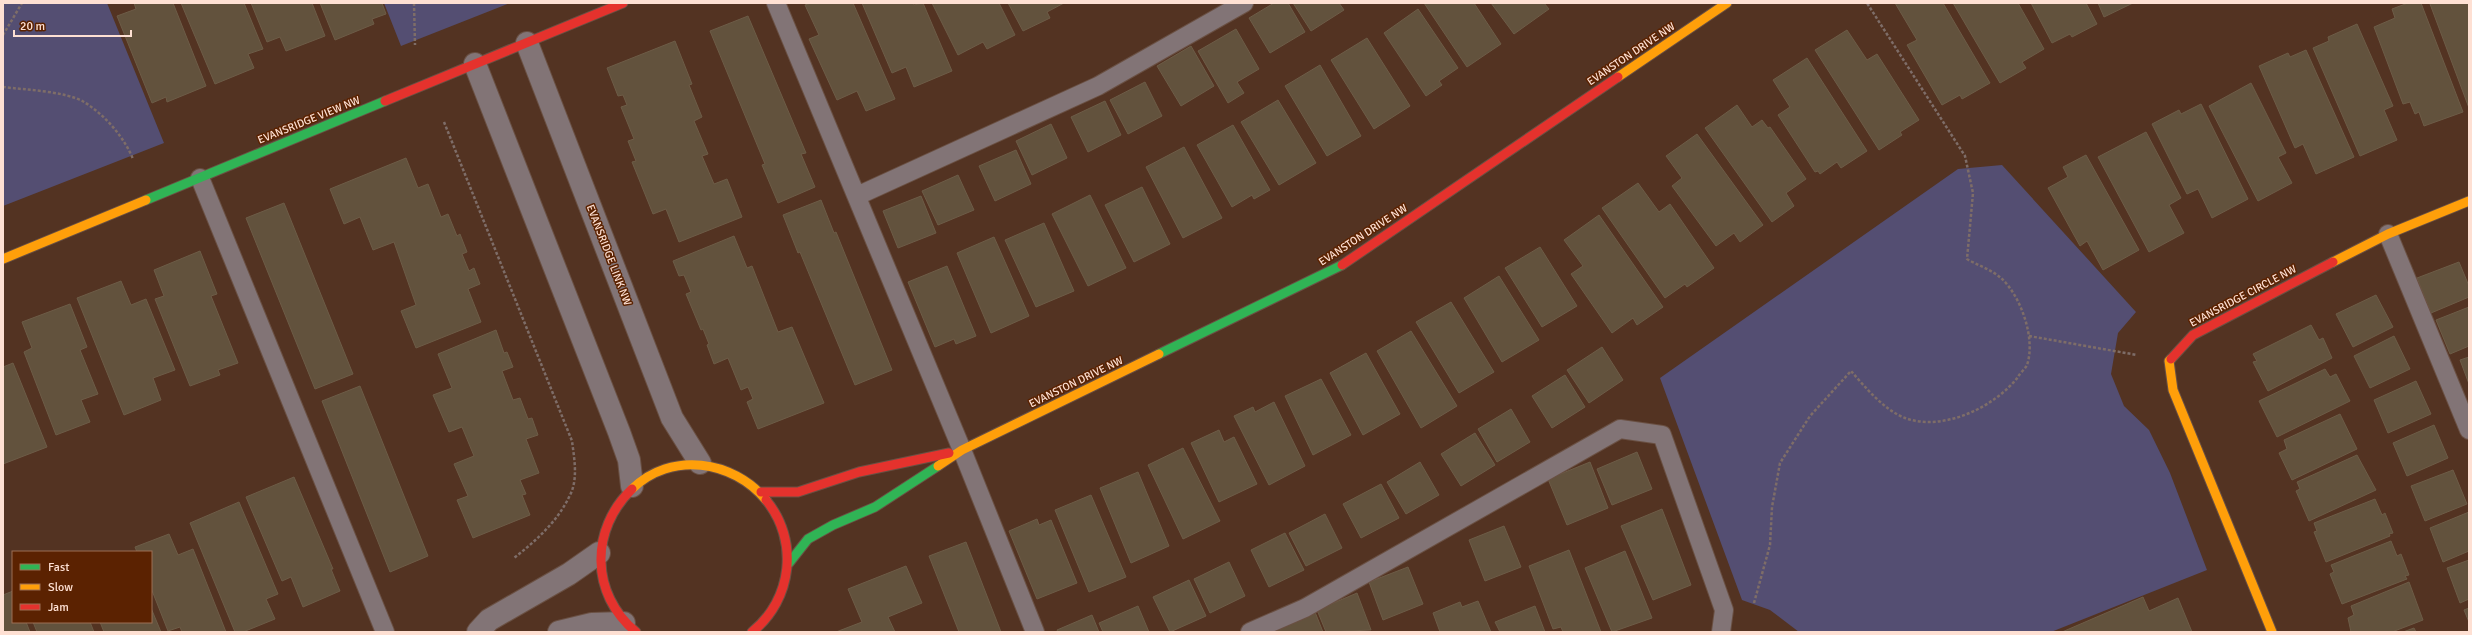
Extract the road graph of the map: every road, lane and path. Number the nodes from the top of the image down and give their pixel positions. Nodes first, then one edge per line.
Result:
1 (22, 3) edge
2 (414, 3) edge
3 (623, 3) edge
4 (776, 3) edge
5 (1244, 3) edge
6 (1727, 3) edge
7 (1866, 3) edge
8 (3, 35) edge
9 (527, 43) junction
10 (415, 45) dead end
11 (475, 64) junction
12 (3, 87) edge
13 (444, 122) dead end
14 (133, 159) dead end
15 (200, 178) junction
16 (857, 196) junction
17 (2469, 201) edge
18 (2388, 234) junction
19 (3, 259) edge
20 (2029, 336) junction
21 (2169, 361) junction
22 (2469, 430) edge
23 (962, 450) junction
24 (700, 463) junction
25 (632, 486) junction
26 (762, 492) junction
27 (599, 553) junction
28 (514, 558) dead end
29 (789, 563) junction
30 (1752, 610) dead end
31 (630, 628) edge
32 (760, 629) edge
33 (385, 632) edge
34 (478, 632) edge
35 (559, 632) edge
36 (752, 632) edge
37 (1035, 632) edge
38 (1250, 632) edge
39 (1721, 632) edge
40 (2272, 632) edge

1 - 8 path
2 - 10 path
3 - 9 street, EVANSRIDGE VIEW NW
4 - 16 lane
5 - 16 lane
6 - 23 street, EVANSTON DRIVE NW
7 - 20 path
9 - 11 street, EVANSRIDGE VIEW NW
9 - 24 street, EVANSRIDGE LINK NW
11 - 15 street, EVANSRIDGE VIEW NW
11 - 25 street
12 - 14 path
13 - 28 path
15 - 19 street, EVANSRIDGE VIEW NW
15 - 33 lane
16 - 23 lane
17 - 18 street, EVANSRIDGE CIRCLE NW
18 - 21 street, EVANSRIDGE CIRCLE NW
18 - 22 lane
20 - 21 path
20 - 30 path
21 - 40 street
23 - 26 street, EVANSTON DRIVE NW
23 - 29 street, EVANSTON DRIVE NW
23 - 37 lane
24 - 25 street
24 - 26 street
25 - 27 street
26 - 29 street
27 - 31 street
27 - 34 street
29 - 32 street
31 - 35 street
32 - 36 street
38 - 39 lane

